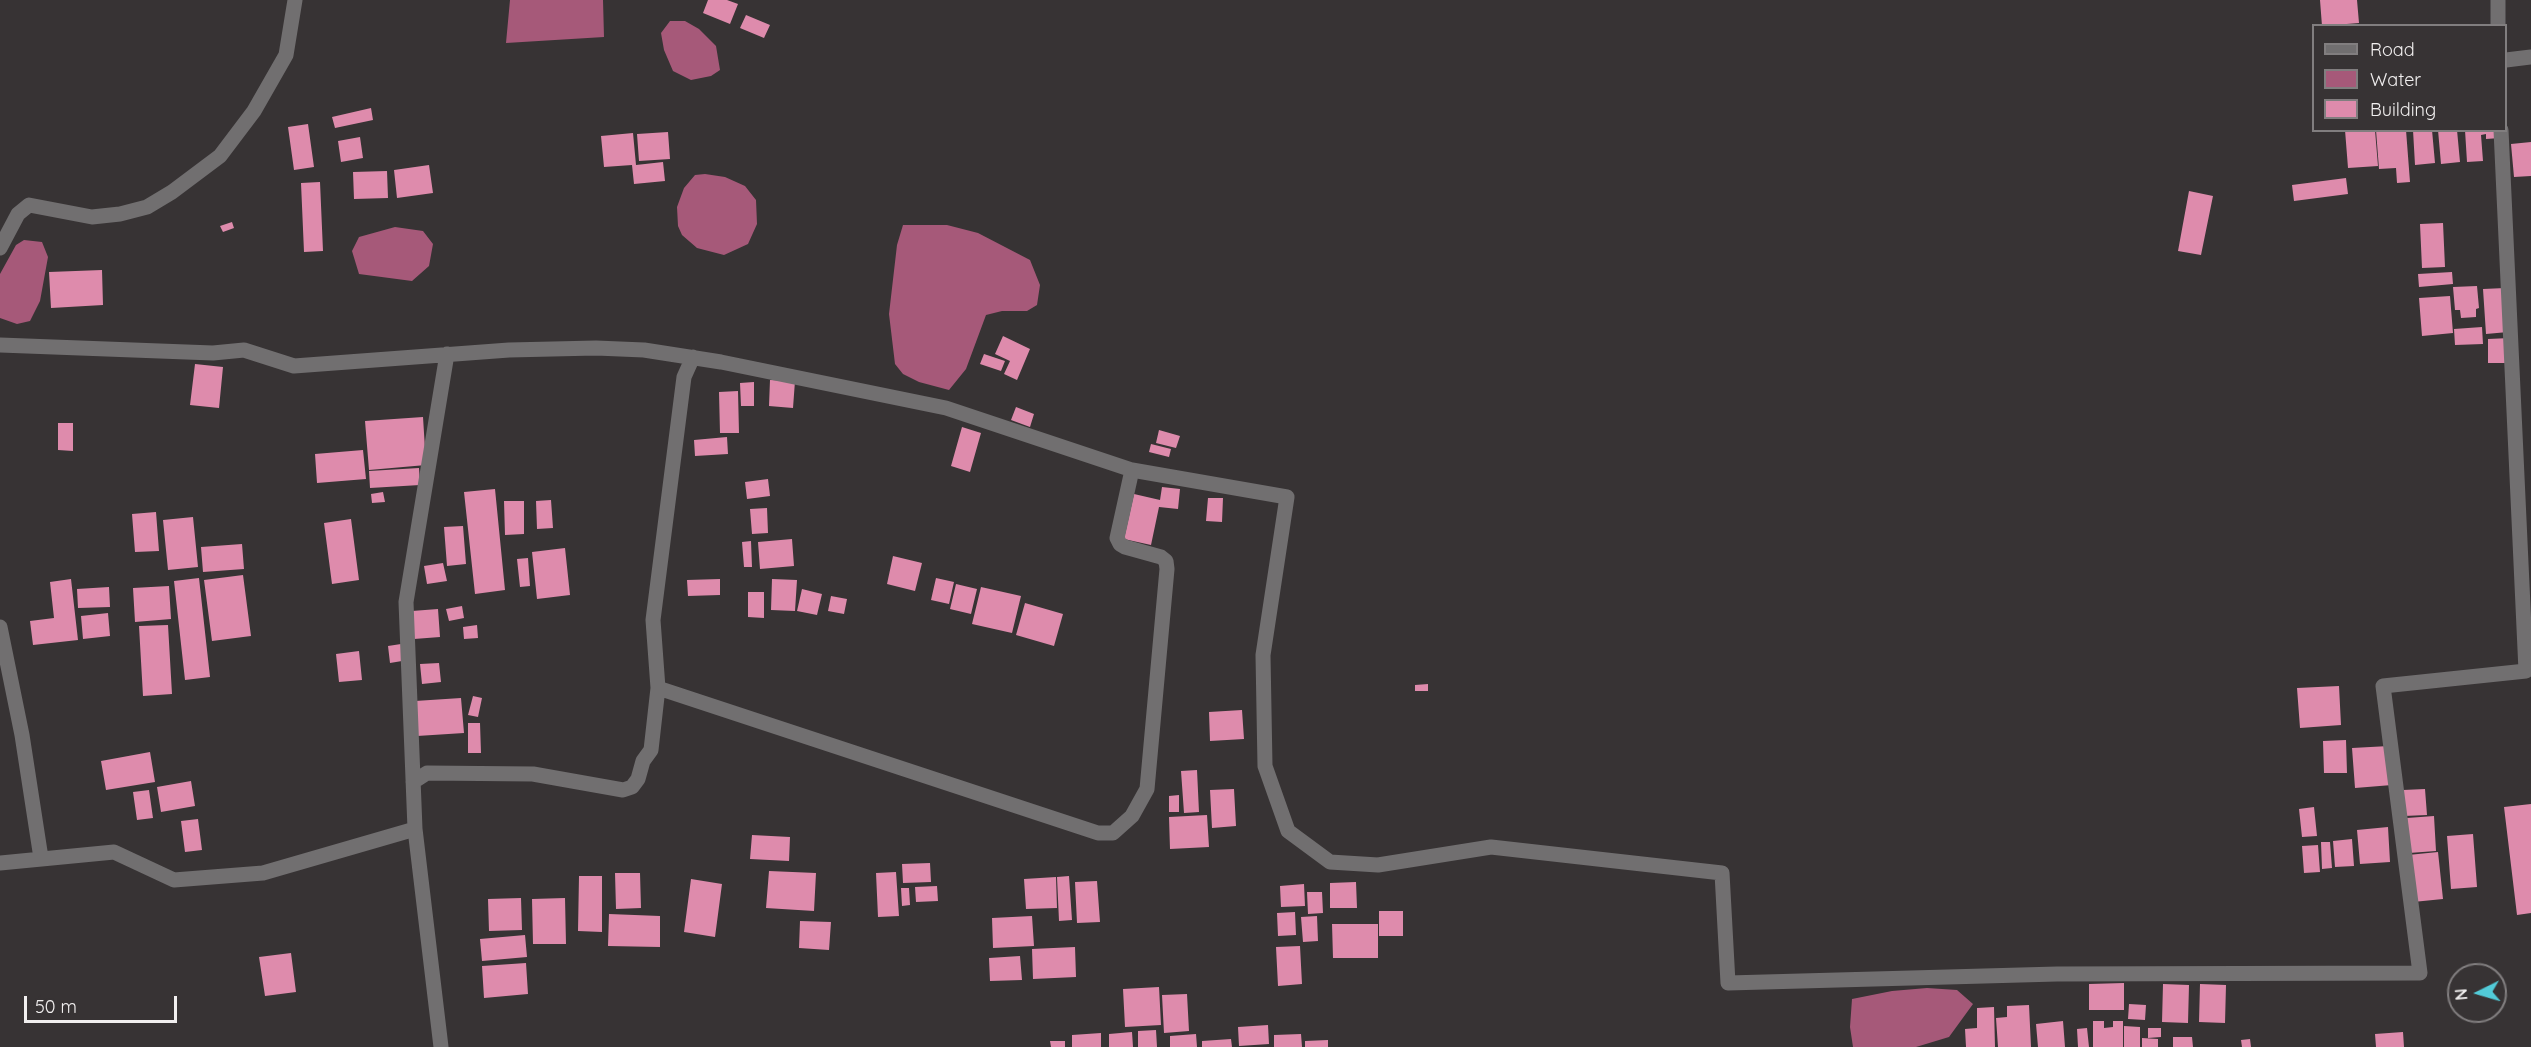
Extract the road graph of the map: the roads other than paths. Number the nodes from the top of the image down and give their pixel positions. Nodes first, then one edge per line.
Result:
1 (295, 0) edge
2 (2498, 0) edge
3 (2498, 24) edge
4 (2531, 57) edge
5 (2507, 60) edge
6 (2501, 132) edge
7 (0, 248) edge
8 (0, 345) edge
9 (447, 354) junction
10 (693, 357) junction
11 (1132, 470) junction
12 (0, 627) edge
13 (2528, 671) edge
14 (658, 688) junction
15 (413, 782) junction
16 (415, 829) junction
17 (41, 858) junction
18 (0, 863) edge
19 (441, 1047) edge

1 - 7 street
2 - 3 street
4 - 5 street
6 - 13 street
8 - 9 street
9 - 10 street
9 - 15 street
10 - 11 street
10 - 14 street
11 - 13 street
11 - 14 street
12 - 17 street
14 - 15 street
15 - 16 street
16 - 17 street
16 - 19 street
17 - 18 street

